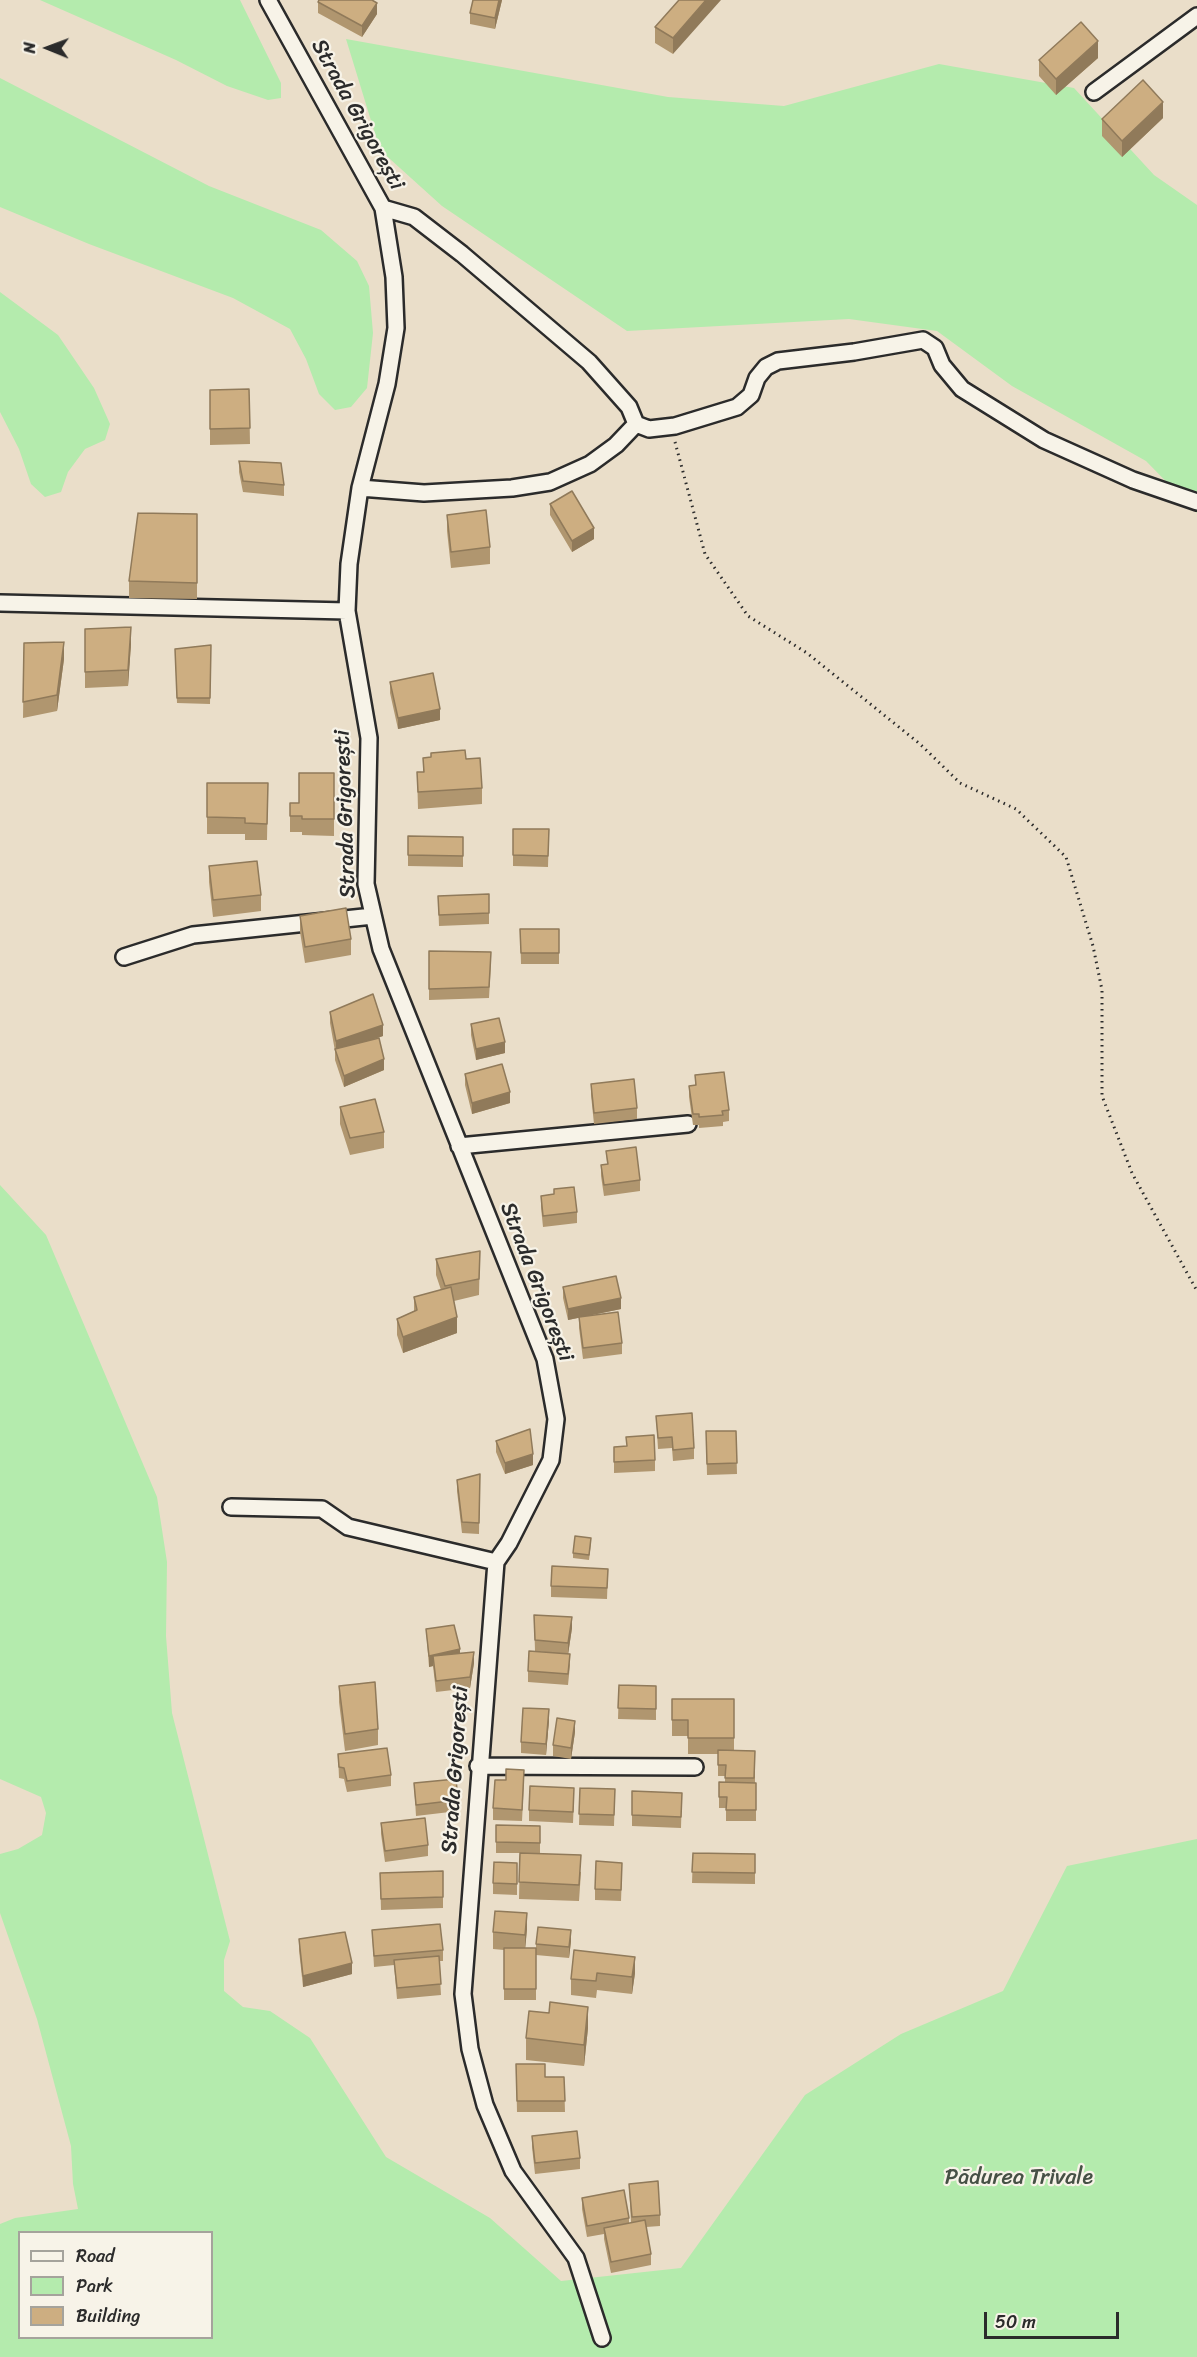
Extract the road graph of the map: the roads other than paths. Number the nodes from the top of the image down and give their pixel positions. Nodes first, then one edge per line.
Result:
1 (268, 0) edge
2 (1197, 16) edge
3 (1094, 92) dead end
4 (383, 208) junction
5 (636, 423) junction
6 (360, 488) junction
7 (1197, 502) edge
8 (0, 603) edge
9 (347, 611) junction
10 (373, 915) junction
11 (124, 957) dead end
12 (688, 1124) dead end
13 (459, 1146) junction
14 (231, 1507) dead end
15 (496, 1562) junction
16 (478, 1766) junction
17 (694, 1767) dead end
18 (602, 2338) dead end

1 - 4 street, Strada Grigorești
2 - 3 street
4 - 5 street
4 - 6 street, Strada Grigorești
5 - 6 street
5 - 7 street
6 - 9 street, Strada Grigorești
8 - 9 street
9 - 10 street, Strada Grigorești
10 - 11 street
10 - 13 street, Strada Grigorești
12 - 13 street
13 - 15 street, Strada Grigorești
14 - 15 street
15 - 16 street, Strada Grigorești
16 - 17 street
16 - 18 street, Strada Grigorești

